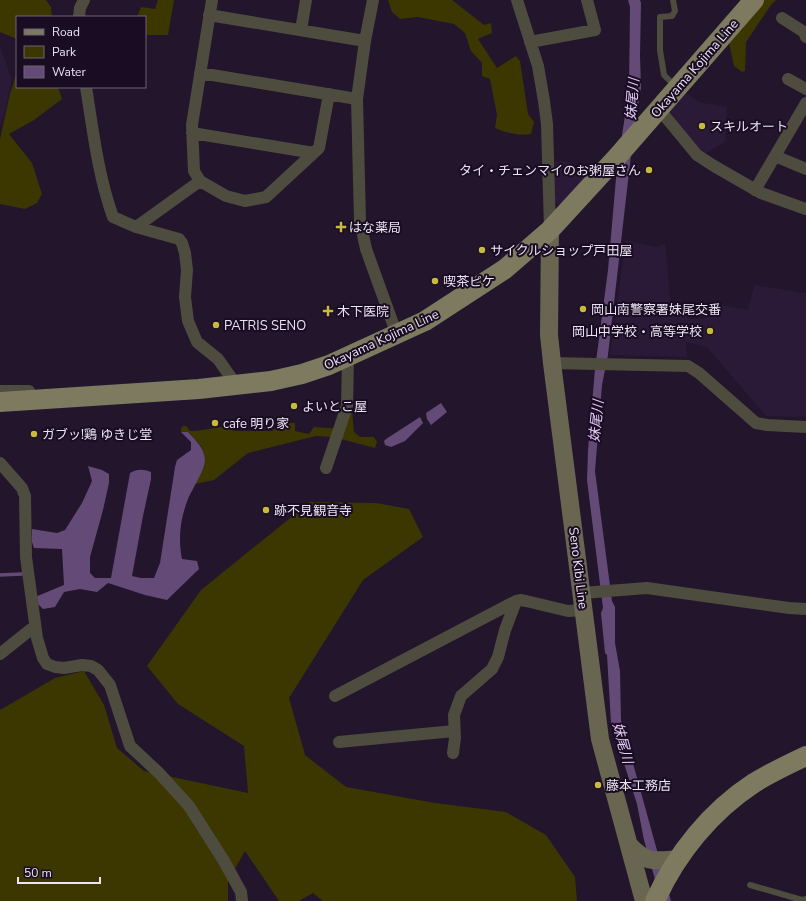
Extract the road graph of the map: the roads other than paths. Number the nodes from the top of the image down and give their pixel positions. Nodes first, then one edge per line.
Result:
1 (84, 0) edge
2 (212, 0) edge
3 (306, 0) edge
4 (373, 0) edge
5 (517, 0) edge
6 (587, 0) edge
7 (673, 0) edge
8 (754, 0) edge
9 (209, 15) junction
10 (79, 16) edge
11 (782, 18) dead end
12 (301, 30) junction
13 (806, 37) edge
14 (365, 41) junction
15 (530, 42) junction
16 (200, 73) junction
17 (788, 79) dead end
18 (86, 88) edge
19 (677, 88) junction
20 (806, 89) edge
21 (329, 94) junction
22 (357, 99) junction
23 (806, 103) edge
24 (658, 109) junction
25 (192, 133) junction
26 (314, 153) junction
27 (775, 156) junction
28 (806, 169) edge
29 (200, 181) junction
30 (755, 190) junction
31 (806, 209) edge
32 (136, 227) junction
33 (550, 230) junction
34 (397, 334) junction
35 (348, 357) junction
36 (552, 363) junction
37 (237, 386) junction
38 (0, 391) edge
39 (48, 399) junction
40 (0, 402) edge
41 (806, 427) edge
42 (0, 463) edge
43 (326, 468) dead end
44 (586, 599) junction
45 (516, 601) junction
46 (806, 609) edge
47 (35, 626) junction
48 (0, 654) edge
49 (335, 696) dead end
50 (454, 731) junction
51 (339, 742) dead end
52 (453, 753) dead end
53 (806, 756) edge
54 (630, 845) junction
55 (678, 859) junction
56 (750, 885) dead end
57 (644, 898) edge
58 (806, 899) edge
59 (242, 901) edge

1 - 10 street
2 - 9 street
3 - 12 street
4 - 14 street
5 - 15 street
6 - 15 street
7 - 19 lane
8 - 19 main road, Okayama Kojima Line
9 - 12 street
9 - 16 street
11 - 13 street
12 - 14 street
14 - 22 street
15 - 33 street
16 - 21 street
16 - 25 street
17 - 20 street
18 - 32 street
19 - 24 main road, Okayama Kojima Line
21 - 22 street
21 - 26 street
22 - 34 street
23 - 27 street
24 - 30 street
24 - 33 main road, Okayama Kojima Line
25 - 26 street
25 - 29 street
26 - 29 street
27 - 28 street
27 - 30 street
29 - 32 street
30 - 31 street
32 - 37 street
33 - 34 main road, Okayama Kojima Line
33 - 36 main road, Seno Kibi Line
34 - 35 main road, Okayama Kojima Line
35 - 37 main road, Okayama Kojima Line
35 - 43 street
36 - 41 street
36 - 44 main road, Seno Kibi Line
37 - 39 main road, Okayama Kojima Line
38 - 39 street
39 - 40 main road, Okayama Kojima Line
42 - 47 street
44 - 45 street
44 - 46 street
44 - 54 main road, Seno Kibi Line
45 - 49 street
45 - 50 street
47 - 48 street
47 - 59 street
50 - 51 street
50 - 52 street
53 - 55 main road
54 - 55 main road
54 - 57 main road, Seno Kibi Line
55 - 57 main road
56 - 58 lane

